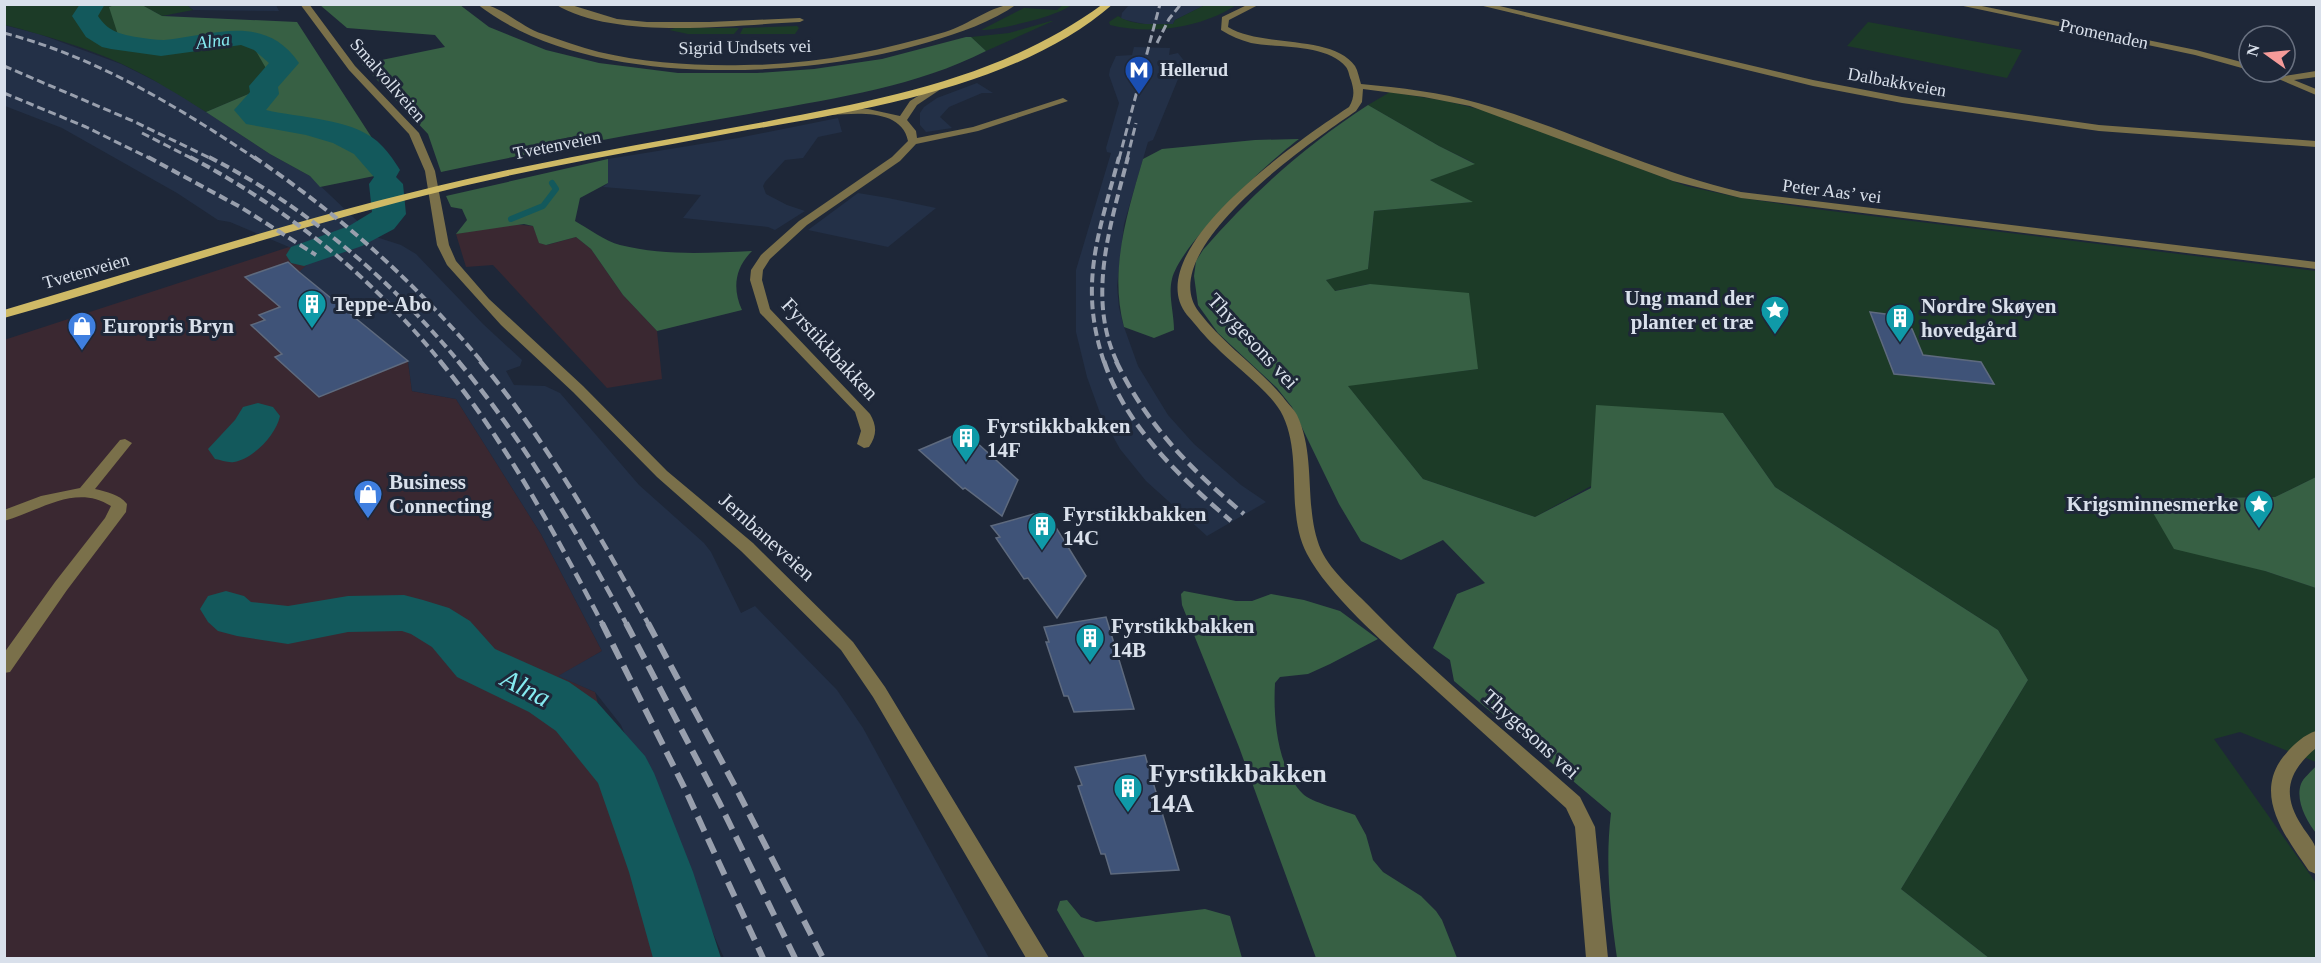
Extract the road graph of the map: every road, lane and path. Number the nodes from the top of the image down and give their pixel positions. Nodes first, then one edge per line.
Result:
1 (304, 4) edge
2 (481, 4) edge
3 (559, 4) edge
4 (1013, 4) edge
5 (1109, 4) edge
6 (1256, 4) edge
7 (1479, 4) edge
8 (1958, 4) edge
9 (800, 20) dead end
10 (2237, 64) edge
11 (2316, 74) edge
12 (2297, 76) edge
13 (2297, 83) edge
14 (942, 85) junction
15 (1358, 86) junction
16 (2316, 92) edge
17 (1062, 101) dead end
18 (829, 112) junction
19 (903, 121) junction
20 (914, 142) junction
21 (2316, 144) edge
22 (432, 185) joint
23 (2316, 267) edge
24 (4, 314) edge
25 (125, 442) dead end
26 (864, 444) dead end
27 (85, 491) junction
28 (4, 516) edge
29 (4, 667) edge
30 (2316, 738) edge
31 (2316, 866) edge
32 (1038, 958) edge
33 (1597, 958) edge

1 - 22 street, Smalvollveien
2 - 4 street, Sigrid Undsets vei
3 - 9 street
5 - 14 main road, Tvetenveien
6 - 15 street
7 - 21 street, Dalbakkveien
8 - 10 street, Promenaden
11 - 12 street
13 - 16 street
14 - 18 main road, Tvetenveien
14 - 19 street
15 - 23 street, Peter Aas’ vei
15 - 33 street, Thygesons vei
17 - 20 street, Fyrstikkbakken
18 - 19 street
18 - 24 main road, Tvetenveien
19 - 20 street
20 - 26 street, Fyrstikkbakken
22 - 32 street, Jernbaneveien
25 - 27 street
27 - 28 street
27 - 29 street
30 - 31 street

